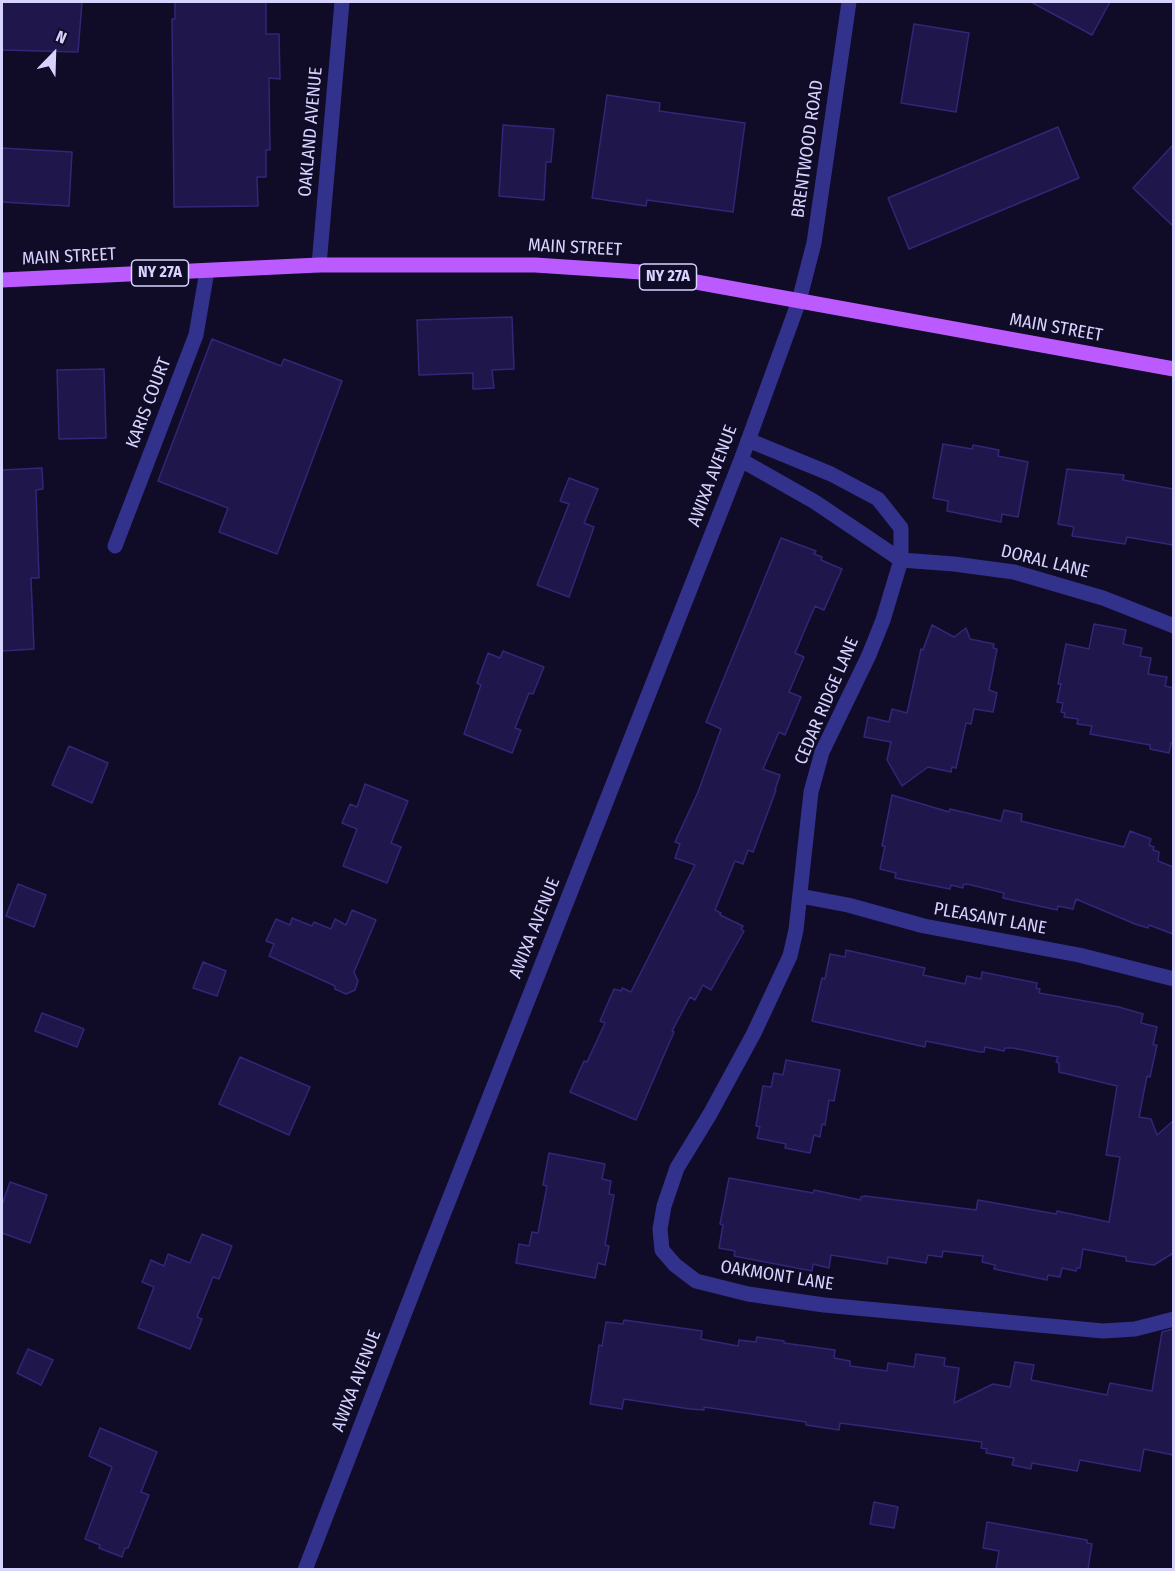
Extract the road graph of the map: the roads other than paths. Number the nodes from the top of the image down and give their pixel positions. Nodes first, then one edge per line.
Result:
1 (342, 2) edge
2 (849, 2) edge
3 (319, 265) junction
4 (207, 271) junction
5 (2, 280) edge
6 (799, 301) junction
7 (1173, 369) edge
8 (748, 440) junction
9 (741, 460) junction
10 (115, 546) dead end
11 (902, 560) junction
12 (1173, 626) edge
13 (800, 896) junction
14 (1173, 979) edge
15 (1173, 1320) edge
16 (305, 1569) edge

1 - 3 street, OAKLAND AVENUE
2 - 6 street, BRENTWOOD ROAD
3 - 4 main road, MAIN STREET / NY 27A
3 - 6 main road, MAIN STREET / NY 27A
4 - 5 main road, MAIN STREET / NY 27A
4 - 10 street, KARIS COURT
6 - 7 main road, MAIN STREET / NY 27A
6 - 8 street, AWIXA AVENUE
8 - 9 street, AWIXA AVENUE
8 - 11 street
9 - 11 street, DORAL LANE
9 - 16 street, AWIXA AVENUE
11 - 12 street, DORAL LANE
11 - 13 street, CEDAR RIDGE LANE
13 - 14 street, PLEASANT LANE
13 - 15 street, OAKMONT LANE

